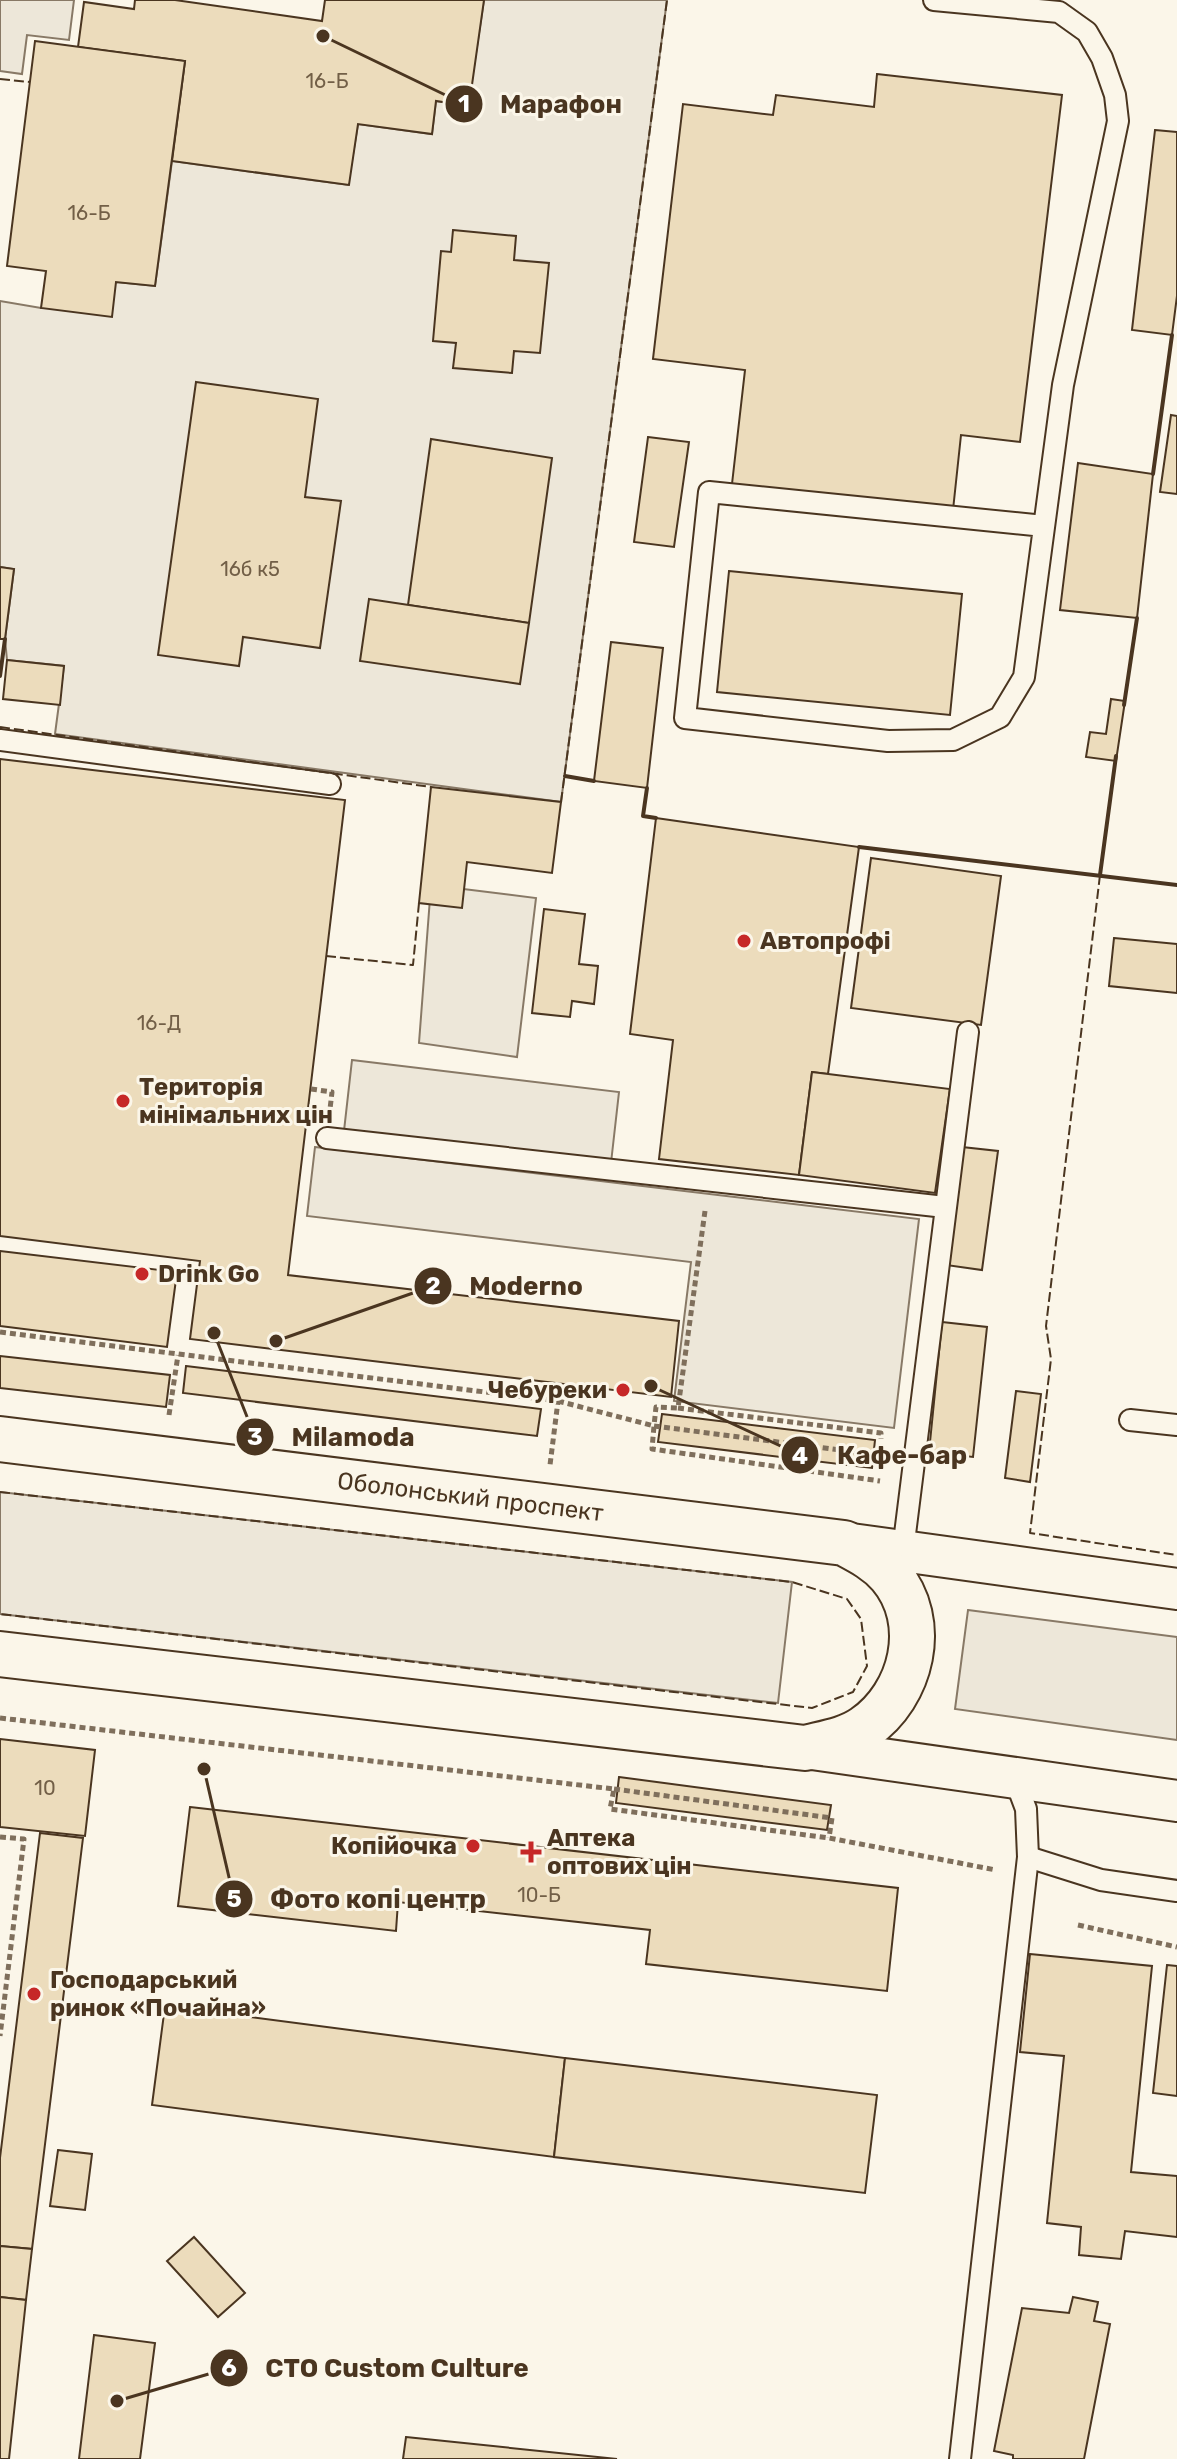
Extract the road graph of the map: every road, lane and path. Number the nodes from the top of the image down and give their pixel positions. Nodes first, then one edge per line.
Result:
1 (934, 0) edge
2 (1044, 526) junction
3 (0, 740) edge
4 (330, 784) dead end
5 (968, 1032) dead end
6 (327, 1138) dead end
7 (710, 1181) junction
8 (945, 1207) junction
9 (0, 1332) edge
10 (178, 1355) junction
11 (558, 1401) junction
12 (678, 1408) junction
13 (1130, 1420) dead end
14 (168, 1424) dead end
15 (1177, 1425) edge
16 (654, 1426) junction
17 (0, 1439) edge
18 (549, 1468) dead end
19 (910, 1489) junction
20 (844, 1543) junction
21 (903, 1550) junction
22 (1177, 1589) edge
23 (0, 1654) edge
24 (0, 1718) edge
25 (805, 1748) junction
26 (1014, 1777) junction
27 (614, 1789) junction
28 (1177, 1801) edge
29 (0, 1837) edge
30 (829, 1838) junction
31 (1028, 1857) junction
32 (997, 1870) dead end
33 (1177, 1891) edge
34 (1078, 1925) dead end
35 (1177, 1947) edge
36 (0, 2036) edge
37 (960, 2459) edge

1 - 2 lane
2 - 2 lane
3 - 4 lane
5 - 8 lane
6 - 7 lane
7 - 8 lane
7 - 12 path
8 - 19 lane
9 - 10 path
10 - 11 path
10 - 14 path
11 - 16 path
11 - 18 path
12 - 16 path
12 - 16 path
13 - 15 lane
16 - 19 path
17 - 20 main road, Оболонський проспект
19 - 21 lane
20 - 21 street, Оболонський проспект
20 - 25 main road, Оболонський проспект
21 - 22 street, Оболонський проспект
23 - 25 main road, Оболонський проспект
24 - 27 path
25 - 26 street, Оболонський проспект
26 - 28 street, Оболонський проспект
26 - 31 lane
27 - 30 path
27 - 30 path
29 - 36 path
30 - 32 path
31 - 33 lane
31 - 37 lane
34 - 35 path

